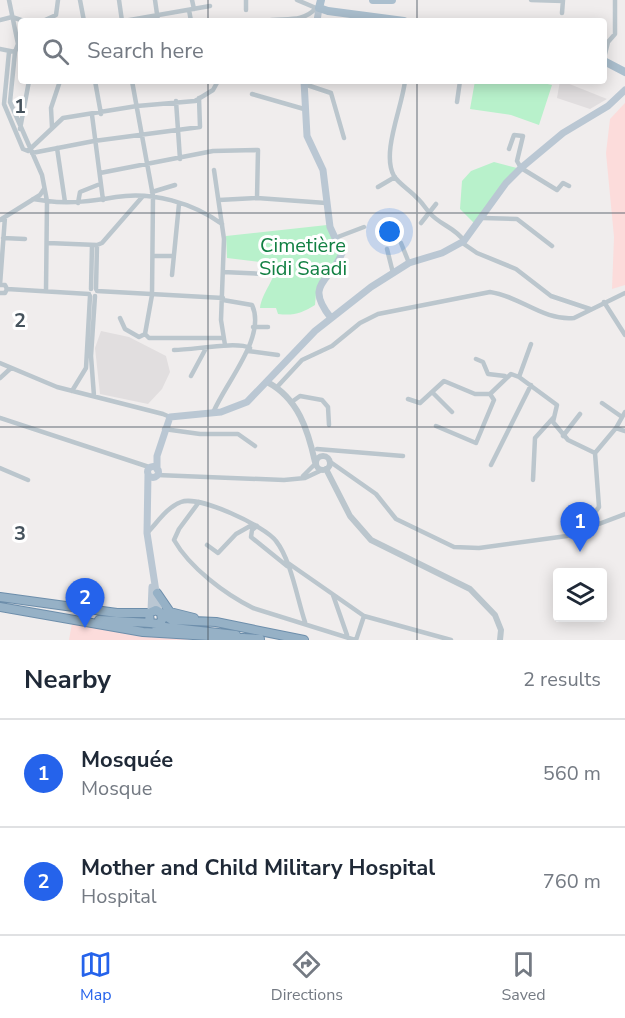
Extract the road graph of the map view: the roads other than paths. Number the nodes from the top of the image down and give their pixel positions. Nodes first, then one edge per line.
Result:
1 (9, 0) edge
2 (58, 0) edge
3 (80, 0) edge
4 (119, 0) edge
5 (155, 0) edge
6 (192, 0) edge
7 (246, 0) edge
8 (297, 0) edge
9 (373, 0) edge
10 (392, 0) edge
11 (531, 0) edge
12 (563, 0) edge
13 (615, 0) edge
14 (319, 5) edge
15 (210, 6) dead end
16 (191, 10) junction
17 (246, 10) dead end
18 (562, 13) dead end
19 (12, 17) junction
20 (50, 18) edge
21 (83, 18) edge
22 (122, 18) edge
23 (158, 18) edge
24 (191, 18) edge
25 (301, 18) edge
26 (356, 18) edge
27 (18, 19) edge
28 (0, 20) edge
29 (607, 46) edge
30 (0, 49) edge
31 (12, 52) junction
32 (607, 61) edge
33 (623, 72) edge
34 (28, 84) edge
35 (59, 84) edge
36 (95, 84) edge
37 (133, 84) edge
38 (216, 84) edge
39 (304, 84) edge
40 (307, 84) edge
41 (404, 84) edge
42 (460, 84) edge
43 (625, 84) edge
44 (625, 90) edge
45 (252, 94) dead end
46 (199, 98) junction
47 (614, 100) junction
48 (176, 101) junction
49 (458, 102) dead end
50 (137, 106) junction
51 (304, 110) junction
52 (100, 114) junction
53 (92, 115) junction
54 (52, 127) junction
55 (20, 129) junction
56 (177, 130) junction
57 (141, 134) junction
58 (344, 138) dead end
59 (94, 141) junction
60 (57, 148) junction
61 (509, 149) dead end
62 (31, 152) junction
63 (180, 159) junction
64 (147, 164) junction
65 (521, 168) junction
66 (214, 170) dead end
67 (100, 173) junction
68 (395, 177) junction
69 (100, 184) junction
70 (175, 185) dead end
71 (569, 186) dead end
72 (45, 187) junction
73 (378, 187) dead end
74 (153, 194) junction
75 (143, 196) junction
76 (257, 198) junction
77 (33, 199) junction
78 (103, 200) junction
79 (219, 200) junction
80 (47, 201) junction
81 (64, 201) junction
82 (78, 203) junction
83 (326, 203) junction
84 (179, 204) junction
85 (436, 204) dead end
86 (429, 212) junction
87 (3, 218) edge
88 (483, 218) junction
89 (421, 223) dead end
90 (222, 224) junction
91 (364, 227) dead end
92 (3, 238) junction
93 (335, 238) junction
94 (25, 239) dead end
95 (463, 242) junction
96 (48, 243) junction
97 (401, 243) dead end
98 (95, 245) junction
99 (552, 246) dead end
100 (387, 249) dead end
101 (153, 256) junction
102 (173, 256) junction
103 (408, 263) junction
104 (224, 272) junction
105 (393, 273) junction
106 (265, 274) dead end
107 (172, 275) dead end
108 (0, 285) edge
109 (7, 289) junction
110 (46, 291) junction
111 (93, 292) junction
112 (0, 293) edge
113 (625, 293) edge
114 (152, 295) junction
115 (223, 299) junction
116 (604, 302) junction
117 (591, 309) junction
118 (120, 318) dead end
119 (331, 318) junction
120 (253, 327) junction
121 (268, 327) dead end
122 (145, 334) junction
123 (625, 335) edge
124 (223, 338) junction
125 (531, 344) dead end
126 (225, 345) junction
127 (174, 350) dead end
128 (205, 350) junction
129 (249, 350) junction
130 (278, 355) dead end
131 (476, 359) dead end
132 (0, 363) edge
133 (11, 368) junction
134 (190, 376) dead end
135 (505, 376) junction
136 (519, 377) junction
137 (0, 378) edge
138 (267, 382) junction
139 (531, 385) junction
140 (277, 387) junction
141 (72, 391) junction
142 (433, 393) junction
143 (490, 394) junction
144 (94, 396) junction
145 (408, 399) dead end
146 (293, 401) junction
147 (602, 403) dead end
148 (452, 412) dead end
149 (213, 413) junction
150 (580, 414) dead end
151 (624, 414) edge
152 (170, 417) junction
153 (554, 417) junction
154 (0, 418) edge
155 (329, 425) dead end
156 (436, 426) dead end
157 (616, 428) junction
158 (164, 429) junction
159 (625, 431) edge
160 (563, 436) junction
161 (310, 444) junction
162 (255, 446) dead end
163 (317, 449) junction
164 (595, 453) junction
165 (403, 456) dead end
166 (327, 459) junction
167 (492, 465) dead end
168 (0, 468) edge
169 (320, 468) junction
170 (153, 471) junction
171 (28, 480) dead end
172 (296, 480) junction
173 (533, 480) dead end
174 (199, 502) junction
175 (625, 514) edge
176 (254, 525) junction
177 (579, 532) junction
178 (147, 533) junction
179 (207, 545) dead end
180 (151, 561) junction
181 (287, 564) junction
182 (157, 593) junction
183 (333, 595) junction
184 (0, 597) edge
185 (0, 607) edge
186 (155, 612) junction
187 (364, 616) junction
188 (79, 619) junction
189 (216, 622) junction
190 (305, 622) junction
191 (152, 624) junction
192 (347, 635) junction
193 (261, 640) edge
194 (304, 640) edge
195 (356, 640) edge
196 (451, 640) edge
197 (500, 640) edge

1 - 19 street
2 - 20 street
3 - 21 street
4 - 22 street
5 - 23 street
6 - 16 street
7 - 17 street
8 - 14 street
9 - 10 main road
11 - 12 street
12 - 18 street
13 - 29 street
14 - 25 street
14 - 26 main road
15 - 16 street
16 - 23 street
16 - 24 street
19 - 27 street
19 - 28 street
19 - 31 street
30 - 31 street
31 - 55 street
31 - 62 street
32 - 33 main road
34 - 55 street
35 - 54 street
36 - 52 street
37 - 50 street
38 - 46 street
39 - 51 main road
40 - 58 street
41 - 68 street
42 - 49 street
43 - 47 main road
44 - 47 main road
45 - 51 street
46 - 48 street
46 - 56 street
47 - 65 main road
48 - 50 street
48 - 56 street
50 - 52 street
50 - 57 street
51 - 83 main road
52 - 53 street
53 - 54 street
53 - 59 street
54 - 62 street
55 - 62 street
56 - 57 street
56 - 63 street
57 - 59 street
57 - 64 street
59 - 60 street
59 - 67 street
60 - 62 street
60 - 81 street
61 - 65 street
62 - 72 street
63 - 64 street
63 - 76 street
64 - 67 street
64 - 74 street
65 - 71 street
65 - 88 main road
66 - 79 street
67 - 69 street
68 - 73 street
68 - 86 street
69 - 78 street
69 - 82 street
70 - 74 street
72 - 77 street
72 - 80 street
74 - 75 street
74 - 84 street
74 - 101 street
75 - 78 street
75 - 98 street
76 - 79 street
76 - 83 street
77 - 80 street
77 - 87 street
78 - 82 street
79 - 90 street
80 - 81 street
80 - 96 street
81 - 82 street
83 - 93 main road
84 - 90 street
84 - 102 street
85 - 86 street
86 - 89 street
86 - 95 street
87 - 92 street
88 - 95 main road
88 - 99 street
90 - 104 street
91 - 93 street
92 - 94 street
92 - 108 street
93 - 119 main road
95 - 103 main road
95 - 117 street
96 - 98 street
96 - 110 street
97 - 103 street
98 - 111 street
100 - 105 street
101 - 102 street
101 - 114 street
102 - 107 street
103 - 105 main road
104 - 106 street
104 - 115 street
105 - 119 main road
108 - 109 street
109 - 110 street
109 - 112 street
110 - 111 street
111 - 114 street
111 - 141 street
111 - 144 street
113 - 116 street
114 - 115 street
114 - 122 street
115 - 120 street
115 - 124 street
116 - 117 street
116 - 123 street
117 - 140 street
118 - 122 street
119 - 138 main road
120 - 121 street
120 - 129 street
122 - 124 street
124 - 126 street
125 - 136 street
126 - 128 street
126 - 129 street
127 - 128 street
128 - 134 street
129 - 130 street
129 - 149 street
131 - 135 street
132 - 133 street
133 - 137 street
133 - 141 street
135 - 136 street
135 - 143 street
136 - 139 street
138 - 140 street
138 - 149 main road
139 - 153 street
139 - 167 street
140 - 146 street
141 - 144 street
142 - 143 street
142 - 145 street
142 - 148 street
143 - 156 street
144 - 152 street
146 - 155 street
146 - 161 street
147 - 151 street
149 - 152 main road
150 - 160 street
151 - 157 street
152 - 158 main road
153 - 160 street
153 - 173 street
154 - 170 street
157 - 159 street
157 - 164 street
158 - 162 street
158 - 170 main road
160 - 164 street
161 - 163 street
161 - 169 street
163 - 165 street
163 - 166 street
164 - 177 street
166 - 169 street
166 - 169 street
166 - 177 street
168 - 171 street
169 - 172 street
169 - 172 street
169 - 197 street
170 - 172 street
170 - 178 main road
174 - 176 street
174 - 178 street
174 - 190 street
175 - 177 street
176 - 179 street
176 - 181 street
176 - 181 street
178 - 180 main road
180 - 182 main road
180 - 186 main road
181 - 183 street
181 - 190 street
182 - 186 main road
182 - 189 highway
183 - 187 street
183 - 192 street
184 - 186 highway
185 - 188 highway
186 - 189 highway
186 - 191 highway
186 - 191 highway
187 - 195 street
187 - 196 street
188 - 191 highway
188 - 193 highway
189 - 194 highway
190 - 192 street
191 - 193 highway
192 - 195 street

